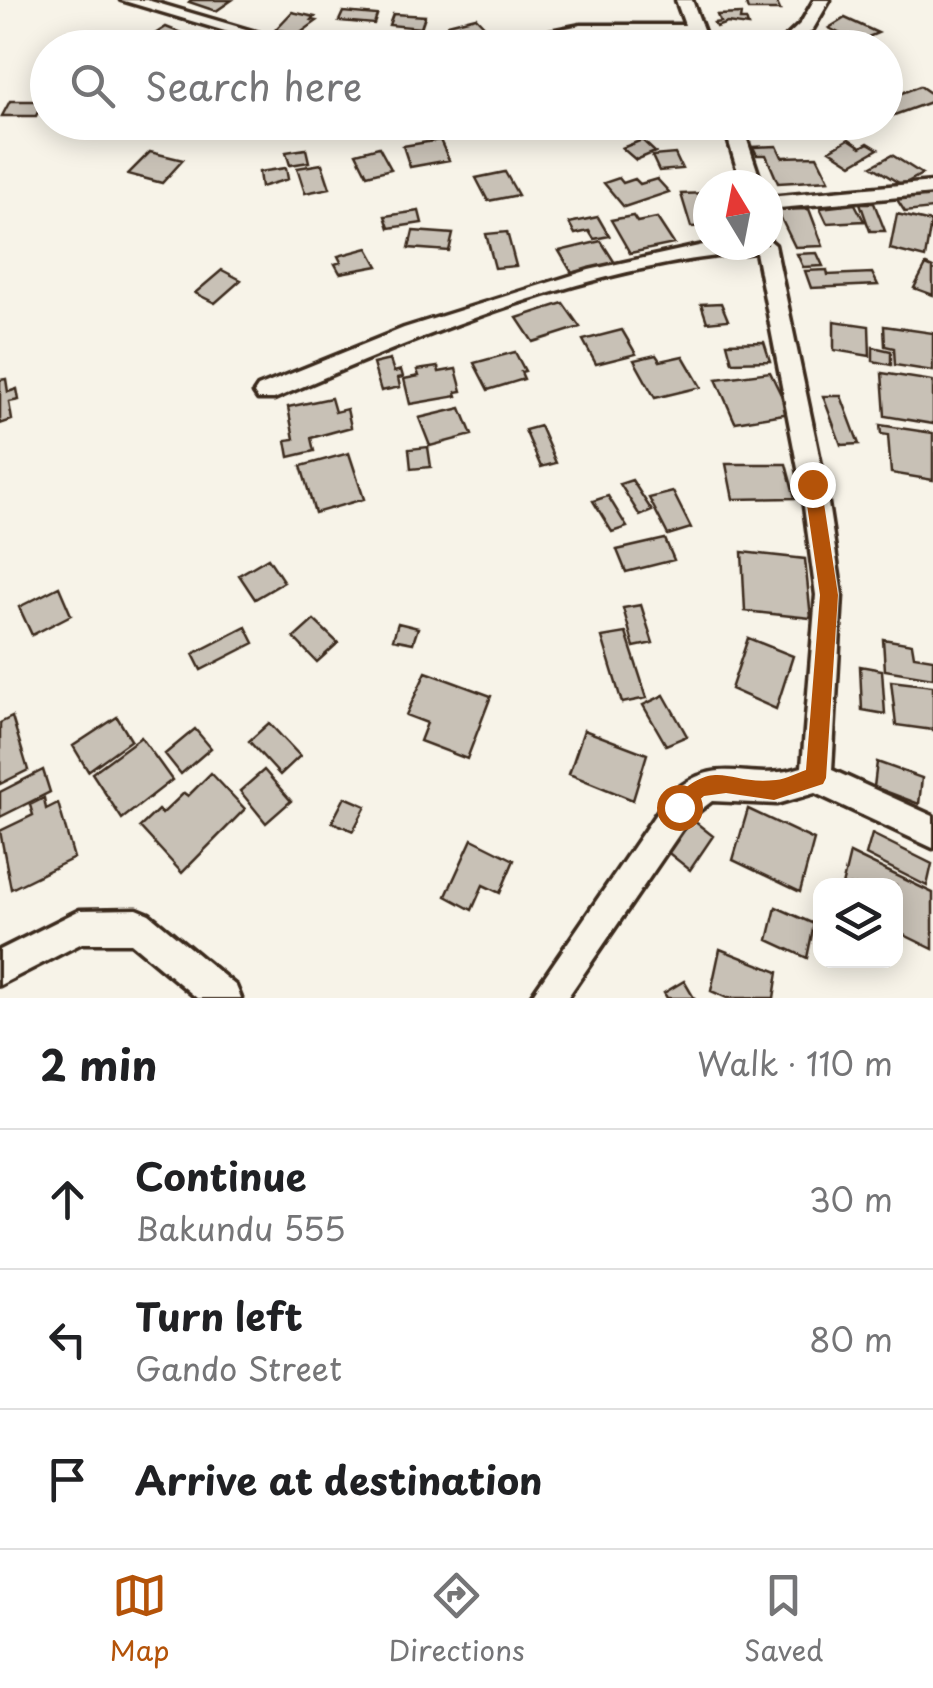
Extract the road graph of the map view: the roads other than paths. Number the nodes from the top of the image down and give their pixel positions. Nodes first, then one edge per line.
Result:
1 (130, 0) edge
2 (684, 0) edge
3 (822, 0) edge
4 (238, 30) edge
5 (581, 30) edge
6 (692, 30) joint
7 (803, 30) edge
8 (738, 140) edge
9 (747, 170) edge
10 (933, 188) edge
11 (783, 202) edge
12 (693, 250) edge
13 (768, 260) edge
14 (266, 393) dead end
15 (816, 778) junction
16 (933, 832) edge
17 (0, 968) edge
18 (224, 998) edge
19 (547, 998) edge

1 - 4 street
2 - 6 street
3 - 7 street
5 - 6 street
8 - 9 street
10 - 11 street
12 - 14 street
13 - 15 street
15 - 16 street
15 - 19 street
17 - 18 street

